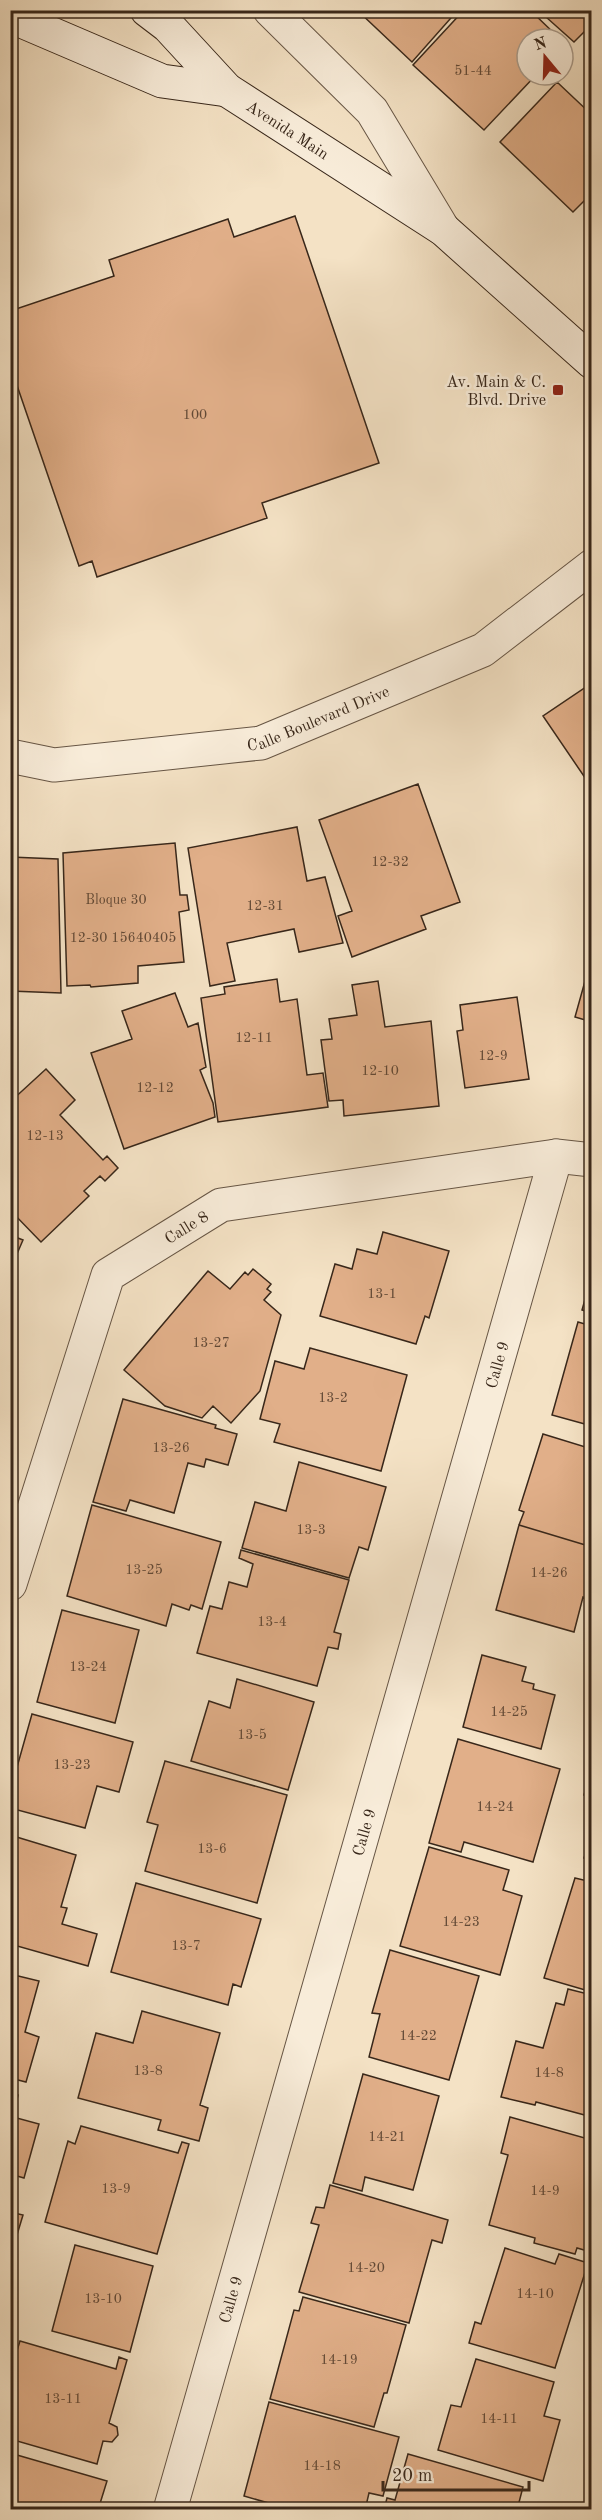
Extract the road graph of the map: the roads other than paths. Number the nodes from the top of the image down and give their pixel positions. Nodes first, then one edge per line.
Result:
1 (147, 10) edge
2 (270, 10) edge
3 (10, 16) edge
4 (227, 90) junction
5 (443, 229) junction
6 (591, 362) edge
7 (591, 566) edge
8 (10, 756) edge
9 (556, 1156) junction
10 (591, 1160) edge
11 (10, 1584) edge
12 (170, 2510) edge

1 - 4 street, Avenida Main
2 - 5 street, Avenida Main
3 - 4 street
4 - 5 street, Avenida Main
5 - 6 street, Avenida Main
7 - 8 street, Calle Boulevard Drive
9 - 10 street, Calle 8
9 - 11 street, Calle 8
9 - 12 street, Calle 9

